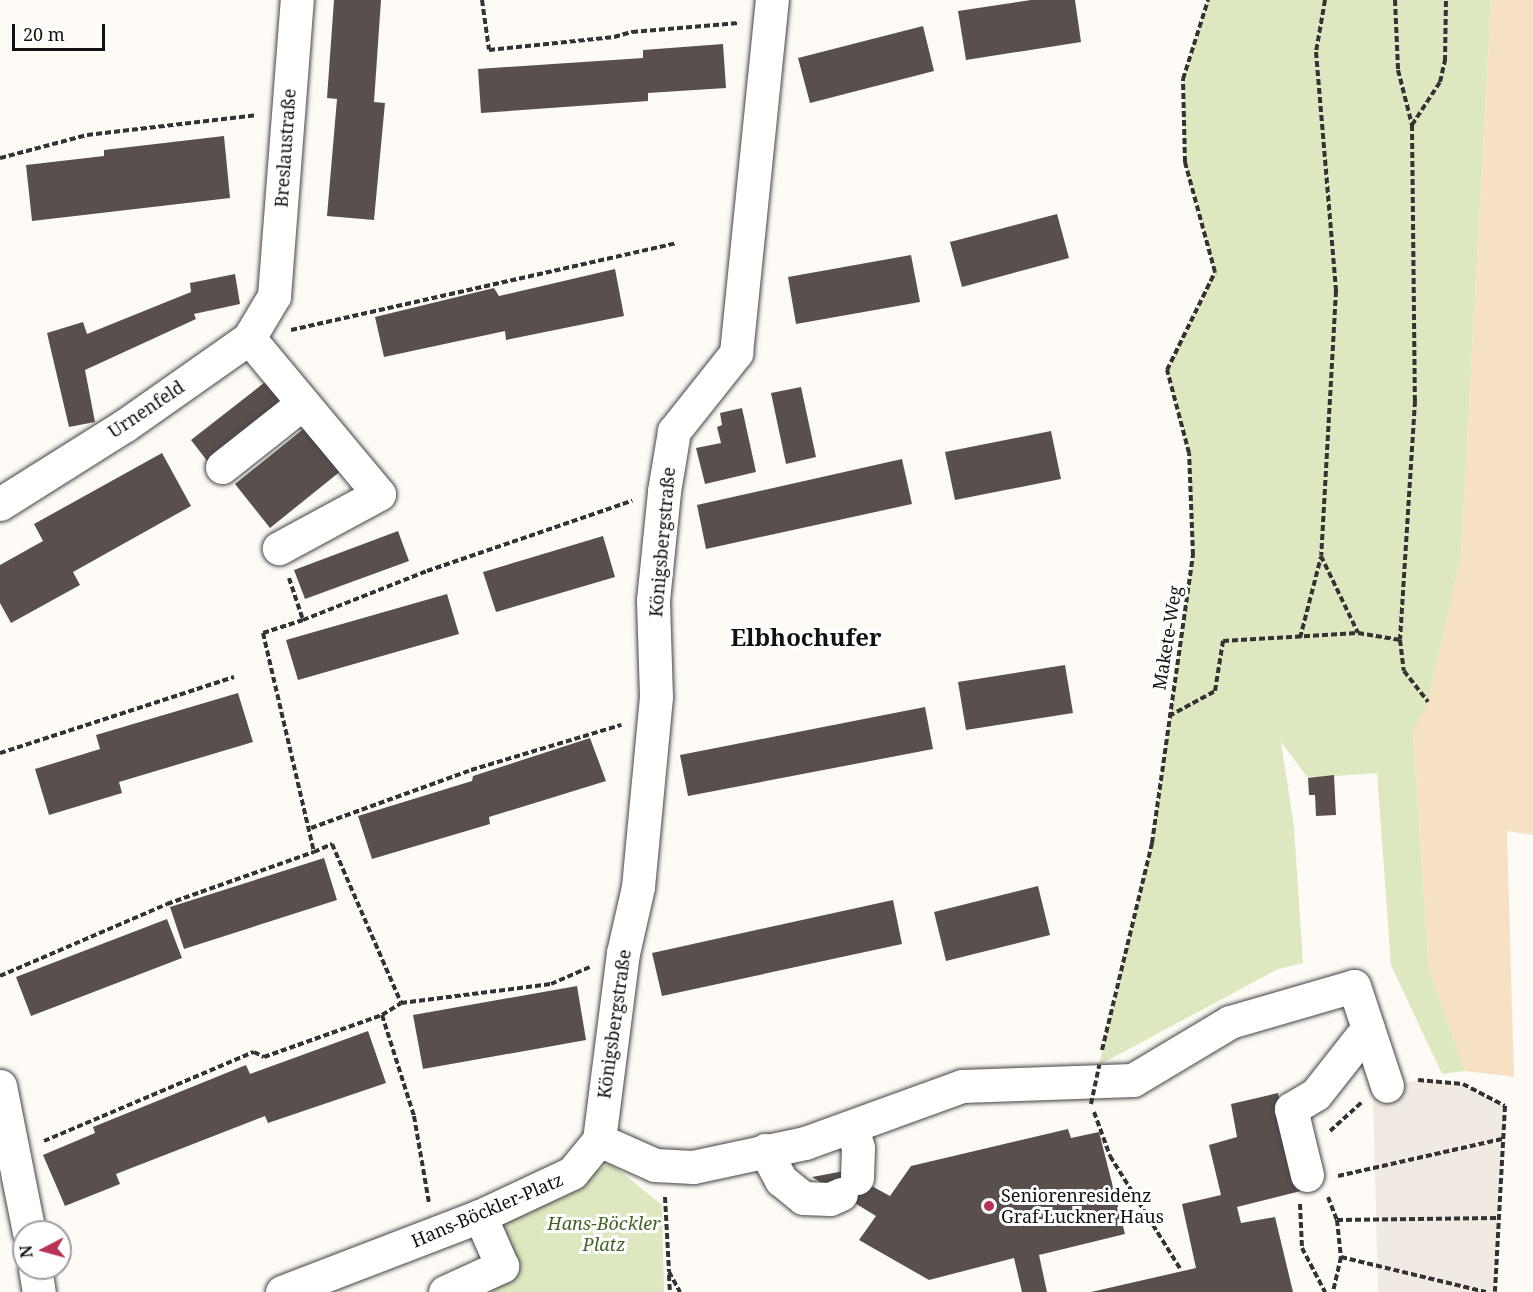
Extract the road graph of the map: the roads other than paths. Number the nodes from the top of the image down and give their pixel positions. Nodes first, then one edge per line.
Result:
1 (297, 0) edge
2 (772, 10) edge
3 (274, 296) joint
4 (249, 338) junction
5 (303, 403) junction
6 (222, 467) dead end
7 (0, 504) edge
8 (279, 548) road end
9 (1368, 1028) junction
10 (0, 1086) edge
11 (1387, 1086) road end
12 (852, 1127) junction
13 (599, 1140) junction
14 (765, 1150) junction
15 (1314, 1172) road end
16 (480, 1216) junction
17 (27, 1220) edge
18 (282, 1292) edge
19 (445, 1292) edge

1 - 3 street, Breslaustraße
2 - 13 street, Königsbergstraße
3 - 4 street, Urnenfeld
4 - 5 street
4 - 7 street, Urnenfeld
5 - 6 street
5 - 8 street
9 - 11 street
9 - 12 street
9 - 15 street
10 - 17 street
12 - 14 street
12 - 14 street
13 - 14 street
13 - 16 street, Hans-Böckler-Platz
16 - 18 street, Hans-Böckler-Platz
16 - 19 street

